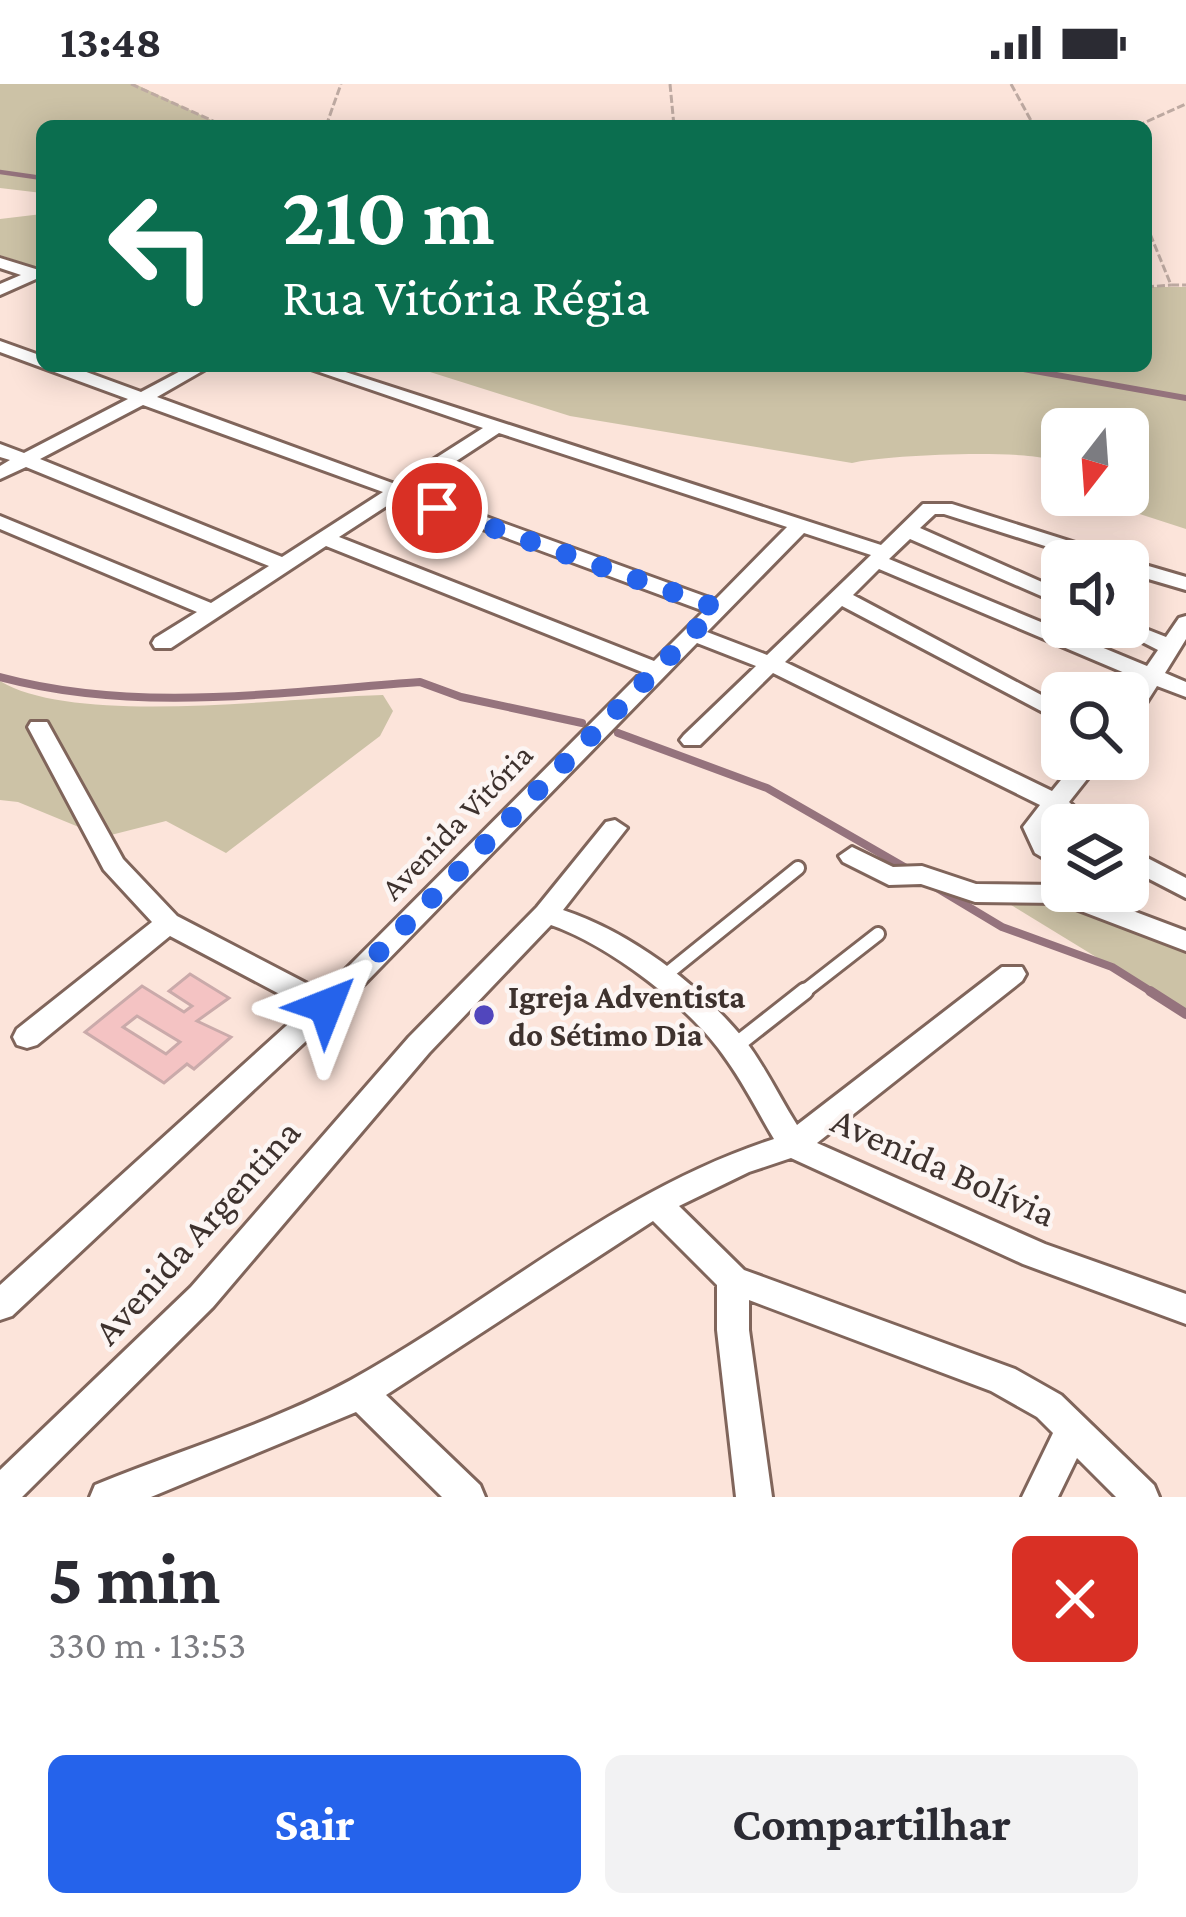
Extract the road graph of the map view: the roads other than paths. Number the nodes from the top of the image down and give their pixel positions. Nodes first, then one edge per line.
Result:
1 (0, 262) edge
2 (36, 274) edge
3 (36, 276) edge
4 (0, 290) edge
5 (0, 346) edge
6 (36, 360) edge
7 (70, 372) edge
8 (192, 372) edge
9 (328, 372) edge
10 (143, 400) junction
11 (495, 428) junction
12 (0, 450) edge
13 (24, 461) junction
14 (0, 473) edge
15 (397, 493) junction
16 (0, 522) edge
17 (799, 527) junction
18 (904, 529) junction
19 (328, 540) junction
20 (1045, 540) edge
21 (880, 556) junction
22 (287, 566) junction
23 (1149, 573) edge
24 (1186, 584) edge
25 (1041, 590) edge
26 (839, 596) junction
27 (717, 608) junction
28 (213, 611) junction
29 (1186, 622) edge
30 (692, 634) junction
31 (1149, 638) edge
32 (163, 643) dead end
33 (1168, 647) junction
34 (774, 665) junction
35 (656, 670) junction
36 (1153, 679) junction
37 (1149, 685) edge
38 (1186, 690) edge
39 (1041, 704) edge
40 (39, 727) dead end
41 (692, 740) dead end
42 (1072, 780) edge
43 (1053, 801) junction
44 (1050, 804) edge
45 (1057, 804) edge
46 (1041, 814) edge
47 (615, 828) dead end
48 (1041, 841) edge
49 (852, 856) dead end
50 (798, 868) dead end
51 (1149, 869) edge
52 (1186, 889) edge
53 (1129, 912) edge
54 (546, 914) junction
55 (1139, 920) junction
56 (168, 923) junction
57 (878, 934) dead end
58 (1186, 941) edge
59 (1012, 974) dead end
60 (664, 977) junction
61 (326, 1006) junction
62 (26, 1037) dead end
63 (734, 1046) junction
64 (793, 1145) junction
65 (658, 1205) junction
66 (733, 1280) junction
67 (1184, 1304) edge
68 (0, 1306) edge
69 (360, 1393) junction
70 (1074, 1426) junction
71 (0, 1494) edge
72 (108, 1497) edge
73 (467, 1497) edge
74 (754, 1497) edge
75 (1040, 1497) edge
76 (1141, 1497) edge

1 - 2 street
3 - 4 street
5 - 6 street
7 - 10 street
8 - 10 street
9 - 11 street
10 - 13 street
10 - 15 street
11 - 15 street
11 - 17 street
12 - 13 street
13 - 14 street
13 - 22 street
15 - 19 street
15 - 27 street
16 - 28 street
17 - 21 street
17 - 27 street, Avenida Vitória
18 - 20 street
18 - 21 street
18 - 25 street
19 - 22 street
19 - 35 street
21 - 26 street
21 - 36 street
22 - 28 street
23 - 24 street
26 - 34 street
26 - 39 street
27 - 30 street, Avenida Vitória
28 - 32 street
29 - 33 street
30 - 34 street
30 - 35 street, Avenida Vitória
31 - 33 street
33 - 36 street
34 - 41 street
34 - 43 street
35 - 61 street, Avenida Vitória
36 - 37 street
36 - 38 street
40 - 56 street
42 - 43 street
43 - 44 street
43 - 45 street
46 - 48 street
47 - 54 street, Avenida Argentina
49 - 55 street
50 - 60 lane
51 - 52 street
53 - 55 street
54 - 60 street, Avenida Bolívia
54 - 71 street, Avenida Argentina
55 - 58 street
56 - 61 street
56 - 62 street
57 - 63 lane
59 - 64 street
60 - 63 street, Avenida Bolívia
61 - 68 street, Avenida Vitória
63 - 64 street, Avenida Bolívia
64 - 65 street
64 - 67 street, Avenida Bolívia
65 - 66 street
65 - 69 street
66 - 70 street
66 - 74 street
69 - 72 street
69 - 73 street
70 - 75 street
70 - 76 street

